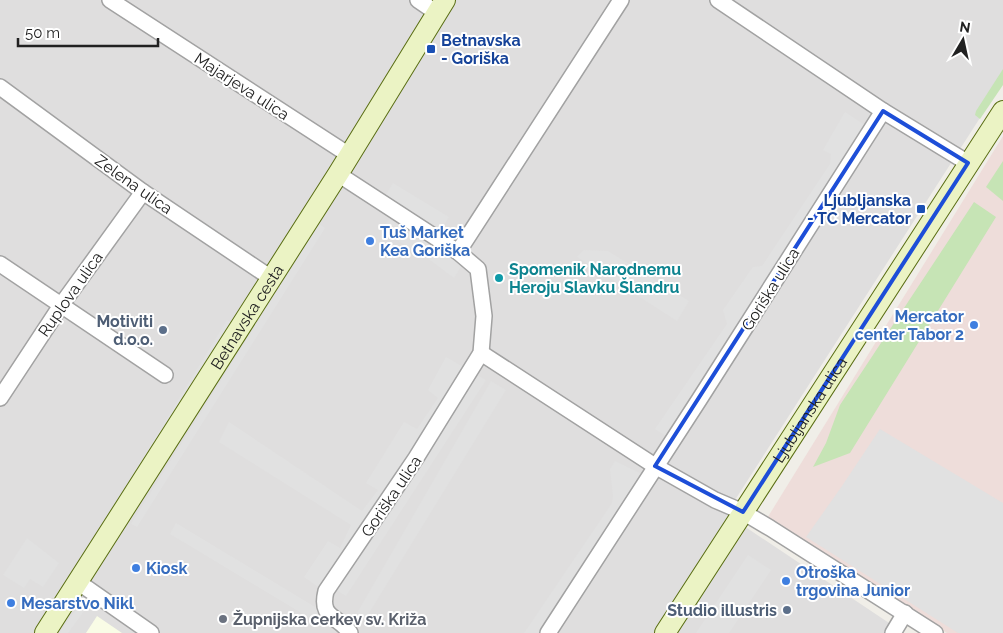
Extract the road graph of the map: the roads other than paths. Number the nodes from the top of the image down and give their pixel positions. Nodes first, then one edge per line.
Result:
1 (110, 0) edge
2 (418, 0) edge
3 (621, 0) edge
4 (718, 0) edge
5 (132, 6) edge
6 (441, 7) edge
7 (0, 87) edge
8 (884, 111) junction
9 (1003, 111) edge
10 (348, 155) junction
11 (968, 163) junction
12 (338, 174) junction
13 (143, 192) junction
14 (458, 252) junction
15 (0, 264) edge
16 (271, 278) junction
17 (62, 304) junction
18 (481, 353) junction
19 (164, 375) dead end
20 (0, 398) edge
21 (656, 466) junction
22 (743, 512) junction
23 (78, 582) junction
24 (905, 613) junction
25 (45, 633) edge
26 (151, 633) edge
27 (350, 633) edge
28 (548, 633) edge
29 (665, 633) edge
30 (893, 633) edge
31 (935, 633) edge

1 - 5 street, Majarjeva ulica
2 - 6 street
3 - 14 street
4 - 8 street
5 - 10 street, Majarjeva ulica
6 - 10 street, Betnavska cesta
7 - 13 street, Zelena ulica
8 - 11 street
8 - 21 street, Goriška ulica
9 - 11 street, Ljubljanska ulica
10 - 12 street, Betnavska cesta
11 - 22 street, Ljubljanska ulica
12 - 14 street, Goriška ulica
12 - 16 street, Betnavska cesta
13 - 16 street, Zelena ulica
13 - 17 street, Ruplova ulica
14 - 18 street, Goriška ulica
15 - 17 street
16 - 23 street, Betnavska cesta
17 - 19 street
17 - 20 street, Ruplova ulica
18 - 21 street
18 - 27 street, Goriška ulica
21 - 22 street
21 - 28 street, Goriška ulica
22 - 24 street
22 - 29 street, Ljubljanska ulica
23 - 25 street, Betnavska cesta
23 - 26 street
24 - 30 street
24 - 31 street

